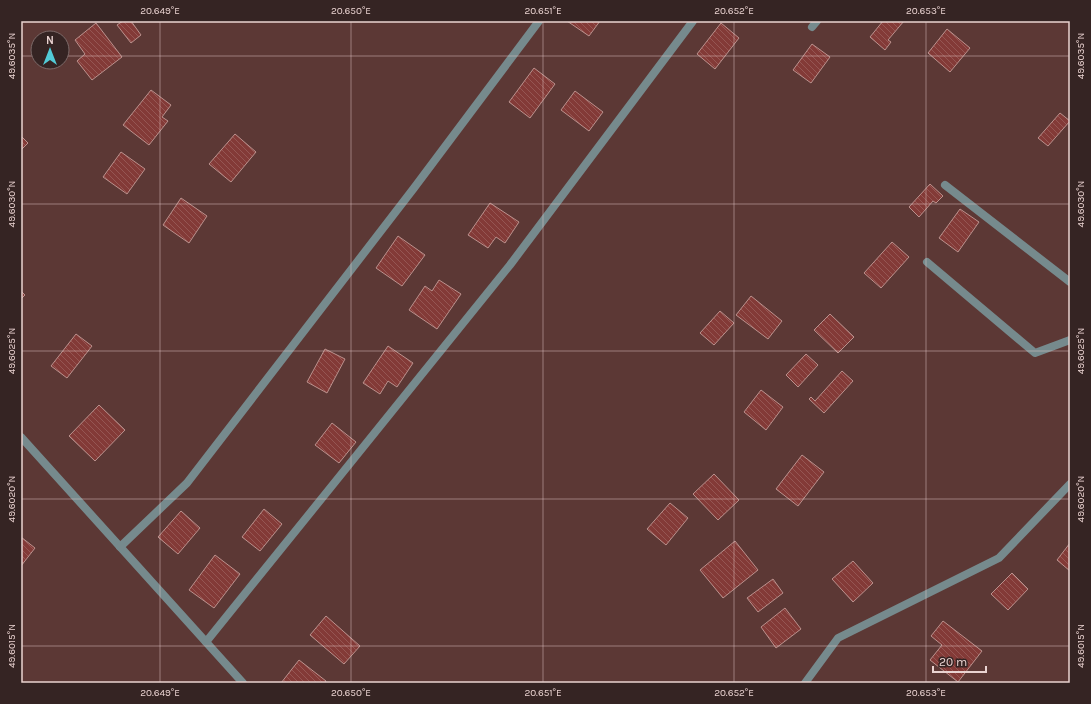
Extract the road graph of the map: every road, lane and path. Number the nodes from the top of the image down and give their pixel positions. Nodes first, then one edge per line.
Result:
1 (539, 21) edge
2 (694, 21) edge
3 (945, 185) dead end
4 (927, 262) dead end
5 (1070, 282) edge
6 (1070, 340) edge
7 (21, 437) edge
8 (1070, 484) edge
9 (120, 547) junction
10 (206, 642) junction
11 (243, 683) edge
12 (805, 683) edge

1 - 9 street
2 - 10 street
3 - 5 street
4 - 6 street
7 - 9 street
8 - 12 street
9 - 10 street
10 - 11 street

